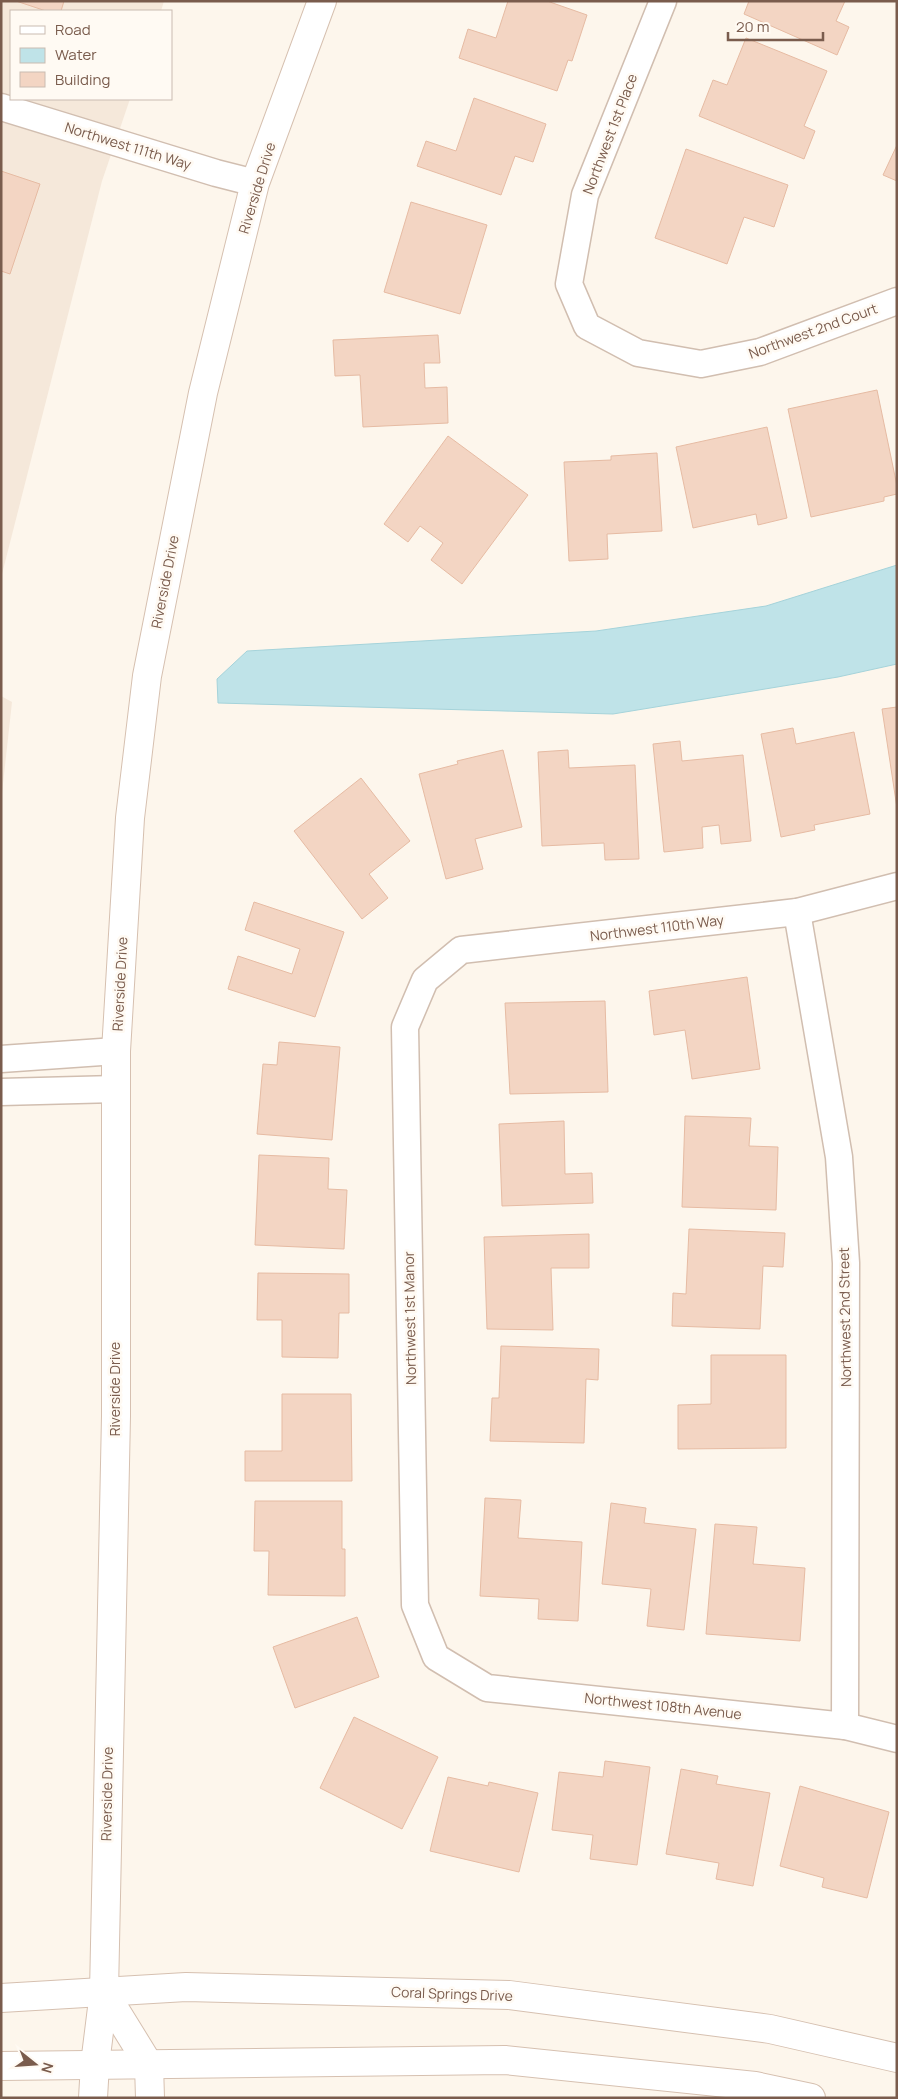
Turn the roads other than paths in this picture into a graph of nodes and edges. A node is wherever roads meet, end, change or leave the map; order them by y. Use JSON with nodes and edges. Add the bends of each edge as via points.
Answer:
{"nodes":[{"id":1,"x":322,"y":1,"type":"edge"},
{"id":2,"x":662,"y":1,"type":"edge"},
{"id":3,"x":1,"y":108,"type":"edge"},
{"id":4,"x":255,"y":183,"type":"junction"},
{"id":5,"x":897,"y":301,"type":"edge"},
{"id":6,"x":587,"y":326,"type":"joint"},
{"id":7,"x":897,"y":886,"type":"edge"},
{"id":8,"x":797,"y":912,"type":"junction"},
{"id":9,"x":425,"y":980,"type":"joint"},
{"id":10,"x":116,"y":1050,"type":"junction"},
{"id":11,"x":1,"y":1059,"type":"edge"},
{"id":12,"x":116,"y":1089,"type":"junction"},
{"id":13,"x":1,"y":1092,"type":"edge"},
{"id":14,"x":436,"y":1656,"type":"joint"},
{"id":15,"x":846,"y":1726,"type":"junction"},
{"id":16,"x":897,"y":1739,"type":"edge"},
{"id":17,"x":104,"y":1992,"type":"junction"},
{"id":18,"x":1,"y":1998,"type":"edge"},
{"id":19,"x":897,"y":2058,"type":"edge"},
{"id":20,"x":94,"y":2064,"type":"junction"},
{"id":21,"x":149,"y":2065,"type":"junction"},
{"id":22,"x":1,"y":2066,"type":"edge"},
{"id":23,"x":94,"y":2098,"type":"edge"},
{"id":24,"x":150,"y":2098,"type":"edge"},
{"id":25,"x":811,"y":2098,"type":"edge"}],
"edges":[{"from":1,"to":4,"type":"street","name":"Riverside Drive"},
{"from":2,"to":6,"type":"street","name":"Northwest 1st Place","via":[[585,195],[569,284]]},
{"from":3,"to":4,"type":"street","name":"Northwest 111th Way"},
{"from":4,"to":10,"type":"street","name":"Riverside Drive","via":[[203,393],[147,676],[130,818]]},
{"from":5,"to":6,"type":"street","name":"Northwest 2nd Court","via":[[760,352],[701,364],[638,353]]},
{"from":7,"to":8,"type":"street","name":"Northwest 110th Way"},
{"from":8,"to":9,"type":"street","name":"Northwest 110th Way","via":[[460,950]]},
{"from":8,"to":15,"type":"street","name":"Northwest 2nd Street","via":[[839,1157],[846,1263]]},
{"from":9,"to":14,"type":"street","name":"Northwest 1st Manor","via":[[405,1027],[415,1605]]},
{"from":10,"to":11,"type":"street"},
{"from":10,"to":12,"type":"street","name":"Riverside Drive"},
{"from":12,"to":13,"type":"street"},
{"from":12,"to":17,"type":"street","name":"Riverside Drive","via":[[115,1426]]},
{"from":14,"to":15,"type":"street","name":"Northwest 108th Avenue","via":[[487,1688]]},
{"from":15,"to":16,"type":"street","name":"Northwest 108th Avenue"},
{"from":17,"to":18,"type":"street","name":"Coral Springs Drive"},
{"from":17,"to":19,"type":"street","name":"Coral Springs Drive","via":[[186,1987],[509,1995],[770,2029]]},
{"from":17,"to":20,"type":"street","name":"Riverside Drive"},
{"from":17,"to":21,"type":"street"},
{"from":20,"to":21,"type":"street"},
{"from":20,"to":22,"type":"street"},
{"from":20,"to":23,"type":"street","name":"Riverside Drive"},
{"from":21,"to":24,"type":"street"},
{"from":21,"to":25,"type":"street","via":[[505,2060],[755,2086]]}]}
